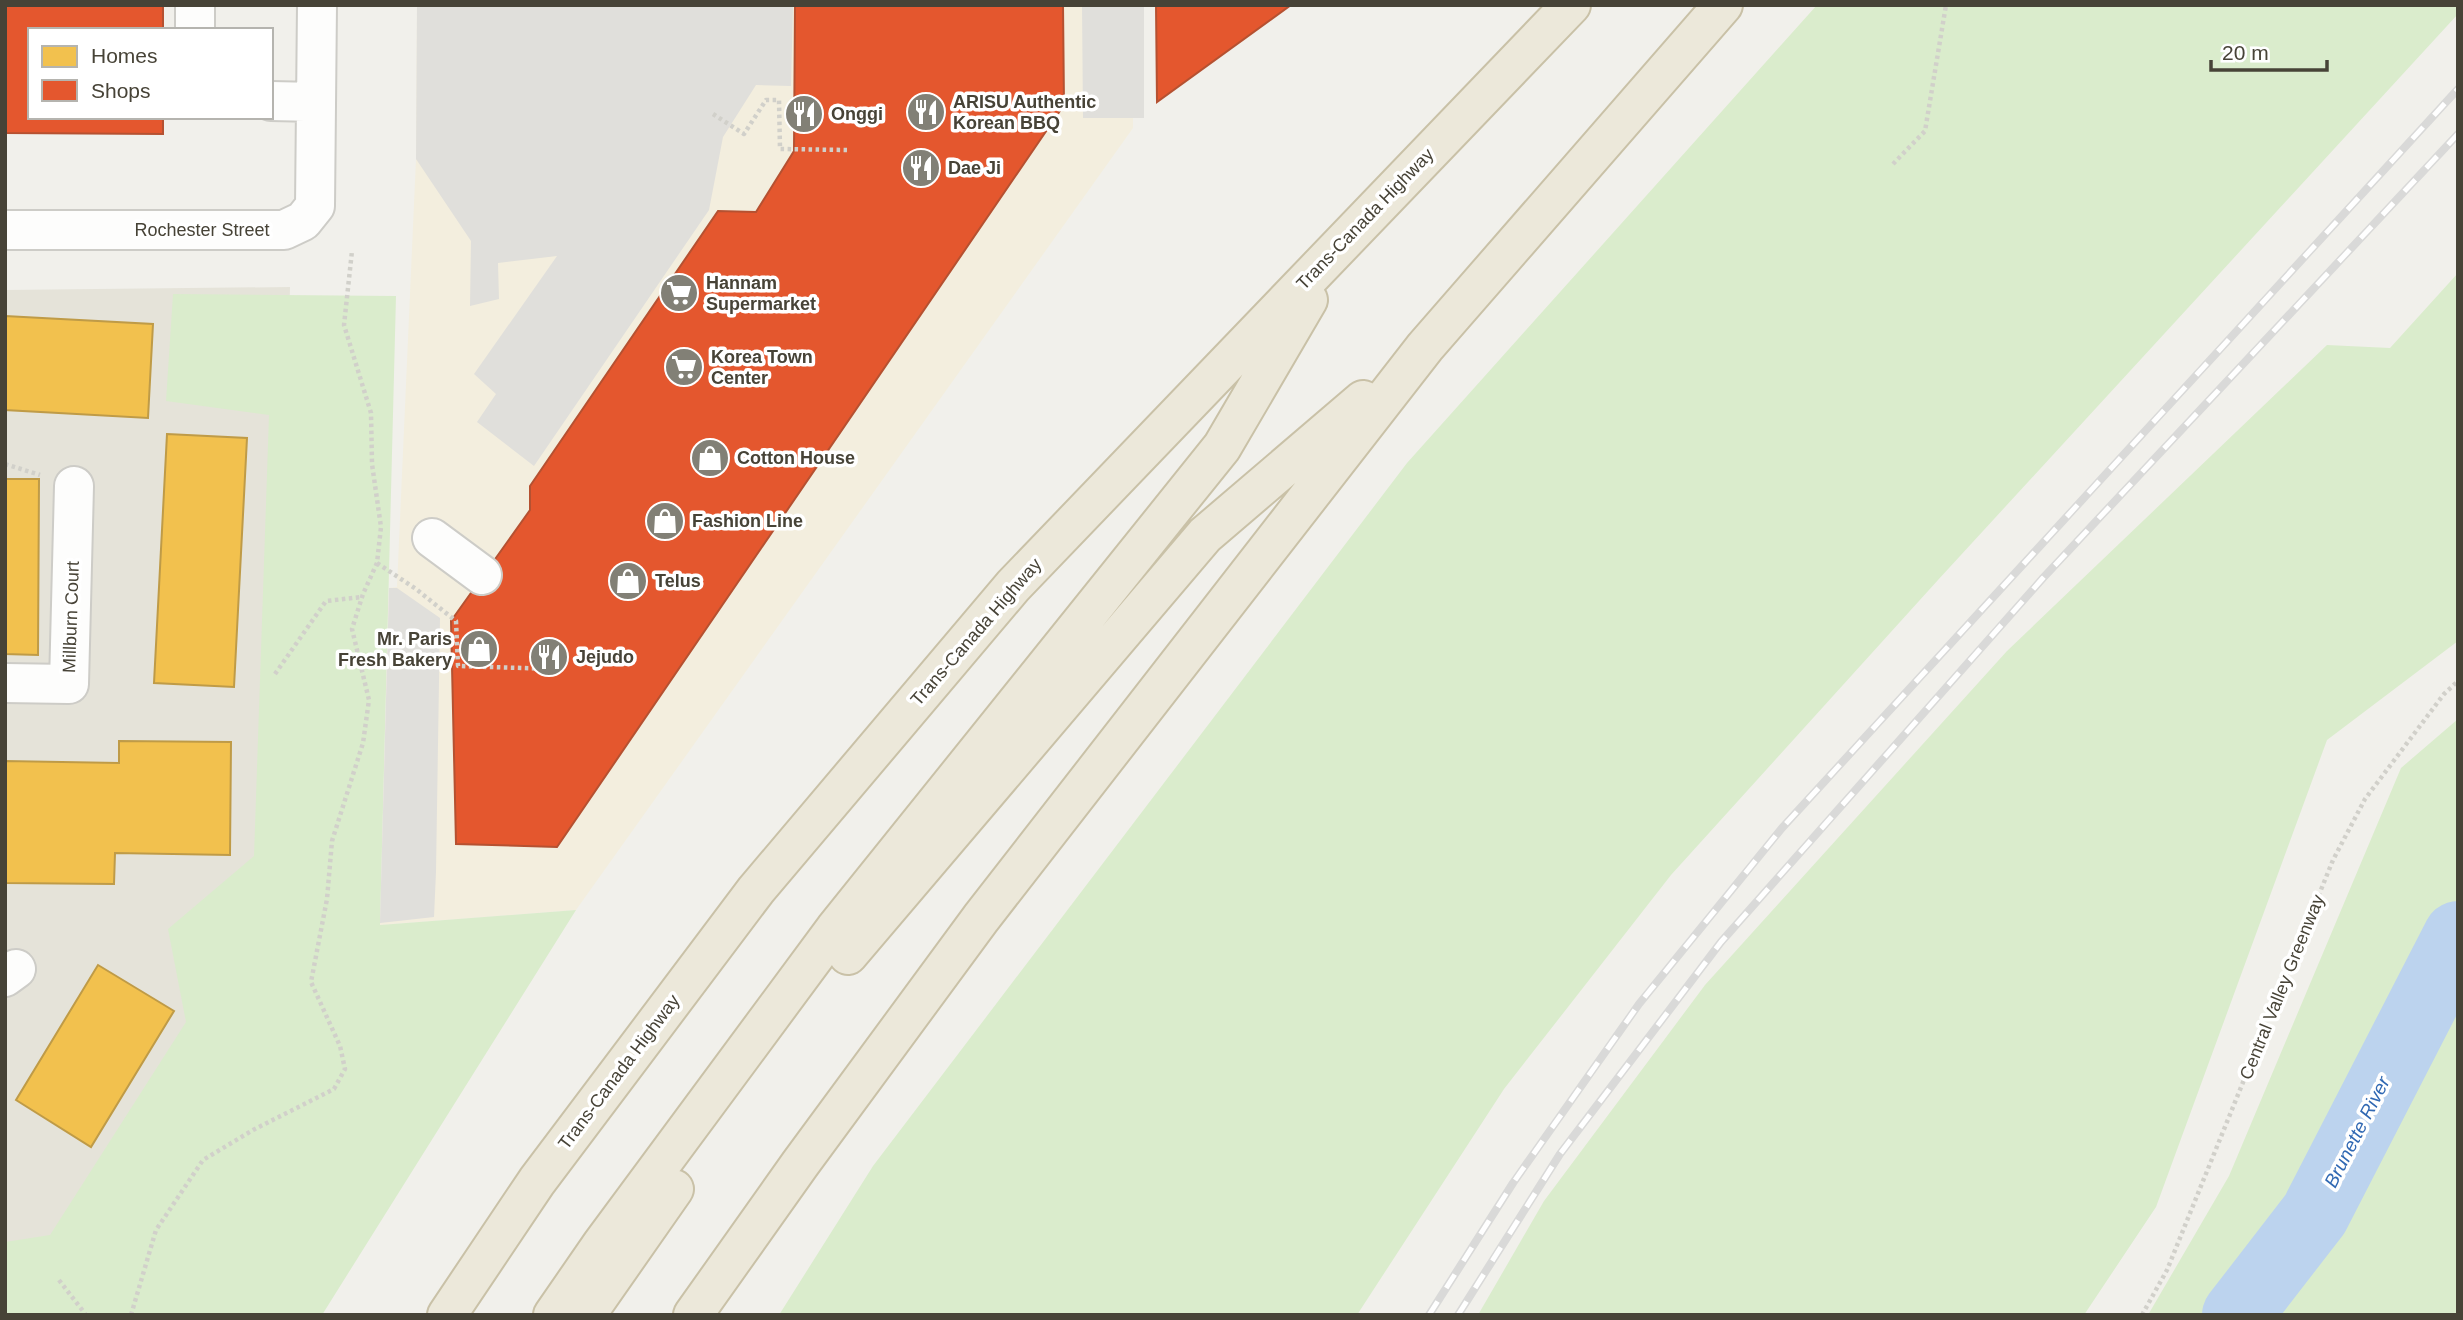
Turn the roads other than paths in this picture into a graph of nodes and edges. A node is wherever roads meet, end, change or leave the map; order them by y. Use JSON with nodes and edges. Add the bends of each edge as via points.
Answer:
{"nodes":[{"id":1,"x":195,"y":5,"type":"edge"},
{"id":2,"x":317,"y":5,"type":"edge"},
{"id":3,"x":1571,"y":5,"type":"edge"},
{"id":4,"x":1723,"y":5,"type":"edge"},
{"id":5,"x":195,"y":28,"type":"edge"},
{"id":6,"x":273,"y":100,"type":"edge"},
{"id":7,"x":316,"y":102,"type":"junction"},
{"id":8,"x":5,"y":230,"type":"edge"},
{"id":9,"x":1341,"y":243,"type":"junction"},
{"id":10,"x":1425,"y":347,"type":"junction"},
{"id":11,"x":74,"y":486,"type":"dead end"},
{"id":12,"x":432,"y":538,"type":"dead end"},
{"id":13,"x":482,"y":575,"type":"dead end"},
{"id":14,"x":5,"y":683,"type":"edge"},
{"id":15,"x":447,"y":1315,"type":"edge"},
{"id":16,"x":553,"y":1315,"type":"edge"},
{"id":17,"x":586,"y":1315,"type":"edge"},
{"id":18,"x":693,"y":1315,"type":"edge"}],
"edges":[{"from":1,"to":5,"type":"street"},
{"from":2,"to":7,"type":"street","name":"Rochester Street"},
{"from":3,"to":9,"type":"highway","name":"Trans-Canada Highway"},
{"from":4,"to":10,"type":"highway"},
{"from":6,"to":7,"type":"street"},
{"from":7,"to":8,"type":"street","name":"Rochester Street","via":[[315,206],[303,221],[284,230]]},
{"from":9,"to":15,"type":"highway","name":"Trans-Canada Highway","via":[[1013,586],[756,891],[537,1181]]},
{"from":9,"to":16,"type":"highway","via":[[1222,447],[835,929]]},
{"from":10,"to":17,"type":"highway","via":[[1205,535],[863,935],[713,1133]]},
{"from":10,"to":18,"type":"highway","via":[[981,918]]},
{"from":11,"to":14,"type":"street","name":"Millburn Court","via":[[69,684]]},
{"from":12,"to":13,"type":"street"}]}
